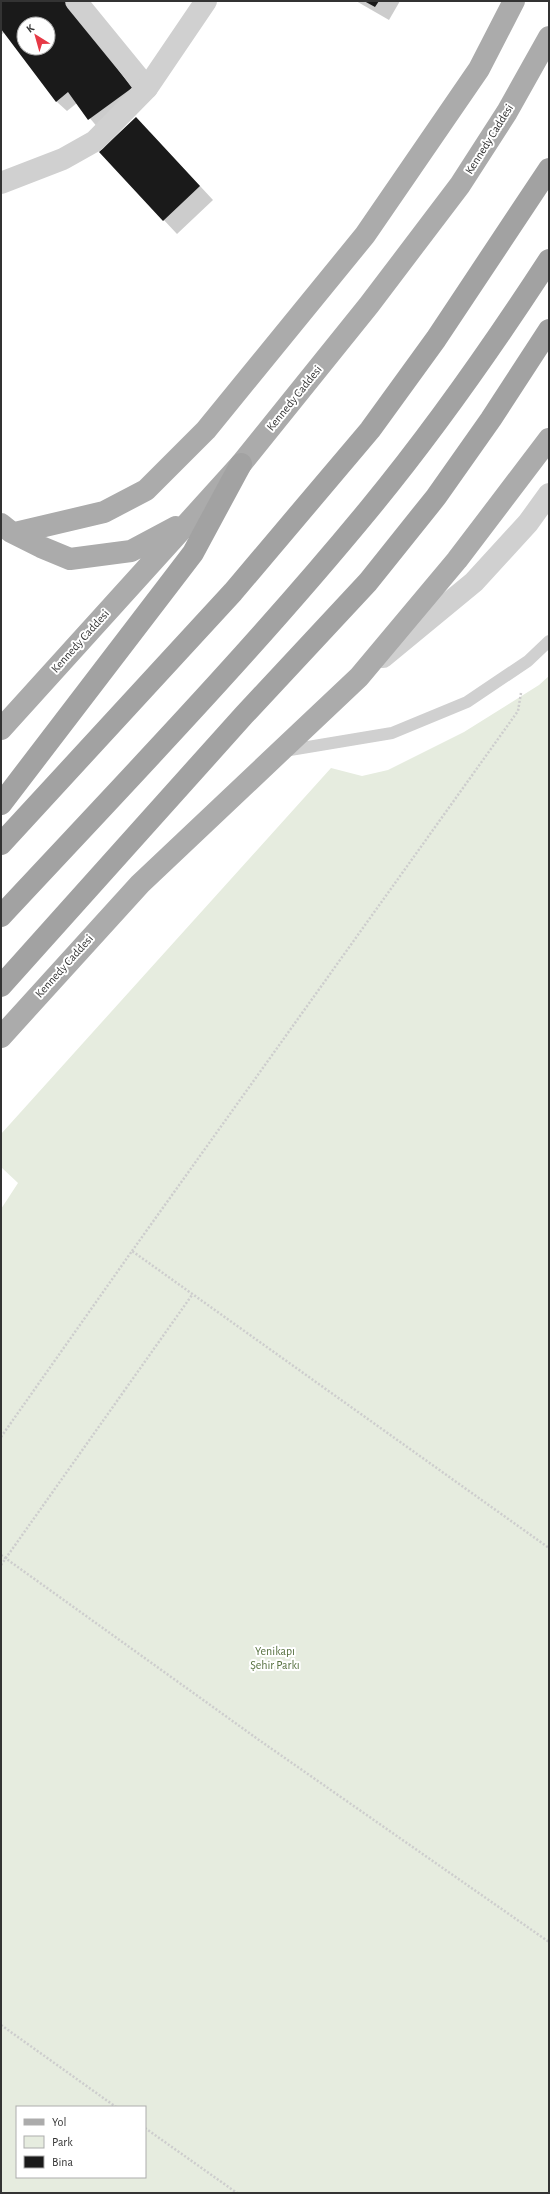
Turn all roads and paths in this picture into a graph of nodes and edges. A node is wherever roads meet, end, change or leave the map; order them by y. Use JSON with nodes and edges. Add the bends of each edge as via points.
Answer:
{"nodes":[{"id":1,"x":76,"y":1,"type":"edge"},
{"id":2,"x":206,"y":1,"type":"edge"},
{"id":3,"x":510,"y":2,"type":"edge"},
{"id":4,"x":549,"y":37,"type":"edge"},
{"id":5,"x":147,"y":88,"type":"junction"},
{"id":6,"x":549,"y":170,"type":"edge"},
{"id":7,"x":1,"y":183,"type":"edge"},
{"id":8,"x":549,"y":260,"type":"edge"},
{"id":9,"x":549,"y":330,"type":"edge"},
{"id":10,"x":549,"y":439,"type":"edge"},
{"id":11,"x":240,"y":464,"type":"junction"},
{"id":12,"x":549,"y":494,"type":"edge"},
{"id":13,"x":190,"y":520,"type":"junction"},
{"id":14,"x":8,"y":529,"type":"edge"},
{"id":15,"x":549,"y":641,"type":"edge"},
{"id":16,"x":528,"y":661,"type":"junction"},
{"id":17,"x":359,"y":677,"type":"junction"},
{"id":18,"x":1,"y":729,"type":"edge"},
{"id":19,"x":281,"y":752,"type":"junction"},
{"id":20,"x":1,"y":804,"type":"edge"},
{"id":21,"x":1,"y":844,"type":"edge"},
{"id":22,"x":1,"y":916,"type":"edge"},
{"id":23,"x":1,"y":986,"type":"edge"},
{"id":24,"x":1,"y":1037,"type":"edge"},
{"id":25,"x":132,"y":1252,"type":"junction"},
{"id":26,"x":192,"y":1295,"type":"junction"},
{"id":27,"x":1,"y":1437,"type":"edge"},
{"id":28,"x":549,"y":1548,"type":"edge"},
{"id":29,"x":1,"y":1555,"type":"edge"},
{"id":30,"x":6,"y":1558,"type":"junction"},
{"id":31,"x":1,"y":1565,"type":"edge"},
{"id":32,"x":549,"y":1942,"type":"edge"},
{"id":33,"x":1,"y":2025,"type":"edge"},
{"id":34,"x":115,"y":2106,"type":"edge"},
{"id":35,"x":146,"y":2129,"type":"edge"},
{"id":36,"x":237,"y":2193,"type":"edge"}],
"edges":[{"from":1,"to":5,"type":"street"},
{"from":2,"to":5,"type":"street"},
{"from":3,"to":14,"type":"main road","via":[[479,69],[365,235],[206,430],[146,490],[104,512]]},
{"from":4,"to":11,"type":"main road","name":"Kennedy Caddesi","via":[[507,112],[460,185],[369,305]]},
{"from":5,"to":7,"type":"street","via":[[95,141],[63,159]]},
{"from":6,"to":21,"type":"highway","via":[[436,339],[370,430],[233,592]]},
{"from":8,"to":22,"type":"highway","via":[[447,409],[327,560]]},
{"from":9,"to":23,"type":"highway","via":[[491,420],[436,497],[368,582],[244,715]]},
{"from":10,"to":17,"type":"main road","name":"Kennedy Caddesi","via":[[457,560]]},
{"from":11,"to":13,"type":"main road","name":"Kennedy Caddesi"},
{"from":11,"to":20,"type":"highway","via":[[193,553]]},
{"from":12,"to":17,"type":"street","via":[[528,523],[474,582]]},
{"from":13,"to":14,"type":"main road","via":[[131,551],[70,559]]},
{"from":13,"to":18,"type":"main road","name":"Kennedy Caddesi"},
{"from":15,"to":16,"type":"lane"},
{"from":16,"to":19,"type":"lane","via":[[467,702],[392,733]]},
{"from":16,"to":25,"type":"path","via":[[518,711]]},
{"from":17,"to":19,"type":"main road","name":"Kennedy Caddesi"},
{"from":19,"to":24,"type":"main road","name":"Kennedy Caddesi","via":[[140,884]]},
{"from":25,"to":26,"type":"path"},
{"from":25,"to":27,"type":"path"},
{"from":26,"to":28,"type":"path"},
{"from":26,"to":30,"type":"path"},
{"from":29,"to":30,"type":"path"},
{"from":30,"to":31,"type":"path"},
{"from":30,"to":32,"type":"path","via":[[259,1740]]},
{"from":33,"to":34,"type":"path"},
{"from":35,"to":36,"type":"path"}]}
